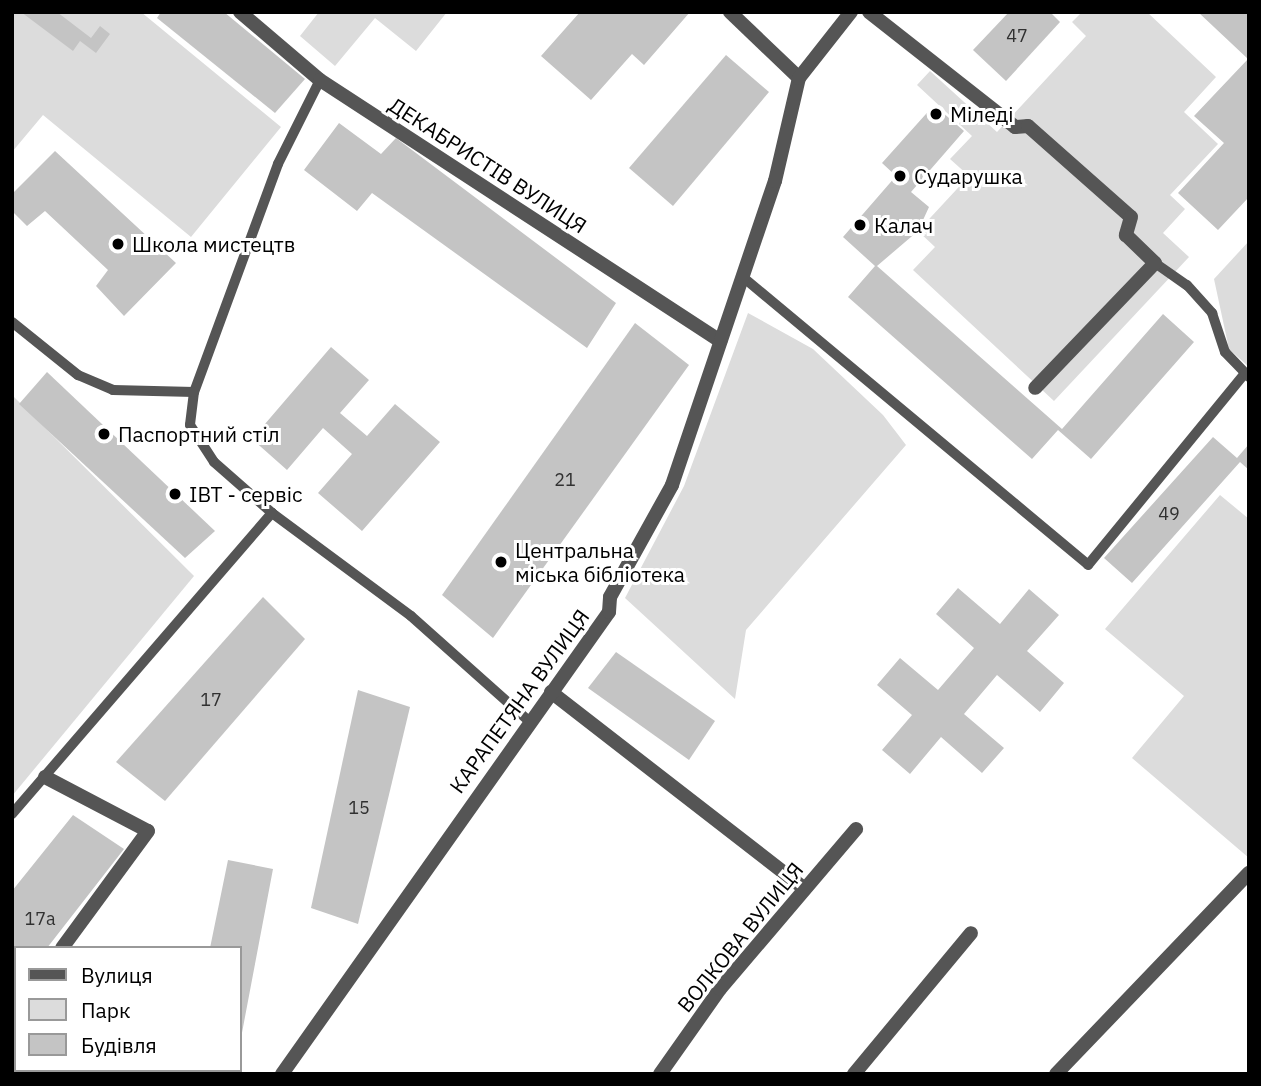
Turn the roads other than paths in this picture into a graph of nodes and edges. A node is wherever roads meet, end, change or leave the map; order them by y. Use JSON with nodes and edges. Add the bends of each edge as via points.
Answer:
{"nodes":[{"id":1,"x":240,"y":12,"type":"edge"},
{"id":2,"x":730,"y":12,"type":"edge"},
{"id":3,"x":851,"y":12,"type":"edge"},
{"id":4,"x":869,"y":12,"type":"edge"},
{"id":5,"x":799,"y":78,"type":"junction"},
{"id":6,"x":320,"y":80,"type":"junction"},
{"id":7,"x":1155,"y":263,"type":"junction"},
{"id":8,"x":744,"y":278,"type":"junction"},
{"id":9,"x":12,"y":322,"type":"edge"},
{"id":10,"x":721,"y":341,"type":"junction"},
{"id":11,"x":1247,"y":375,"type":"edge"},
{"id":12,"x":1035,"y":388,"type":"dead end"},
{"id":13,"x":194,"y":392,"type":"junction"},
{"id":14,"x":272,"y":513,"type":"junction"},
{"id":15,"x":551,"y":692,"type":"junction"},
{"id":16,"x":530,"y":722,"type":"junction"},
{"id":17,"x":46,"y":777,"type":"junction"},
{"id":18,"x":12,"y":814,"type":"edge"},
{"id":19,"x":856,"y":829,"type":"dead end"},
{"id":20,"x":1249,"y":873,"type":"edge"},
{"id":21,"x":805,"y":889,"type":"junction"},
{"id":22,"x":971,"y":933,"type":"dead end"},
{"id":23,"x":63,"y":946,"type":"edge"},
{"id":24,"x":282,"y":1074,"type":"edge"},
{"id":25,"x":660,"y":1074,"type":"edge"},
{"id":26,"x":855,"y":1074,"type":"edge"},
{"id":27,"x":1056,"y":1074,"type":"edge"}],
"edges":[{"from":1,"to":6,"type":"street","name":"ДЕКАБРИСТІВ ВУЛИЦЯ"},
{"from":2,"to":5,"type":"street"},
{"from":3,"to":5,"type":"street","name":"КАРАПЕТЯНА ВУЛИЦЯ"},
{"from":4,"to":7,"type":"street","via":[[1015,127],[1028,126],[1131,217],[1126,235]]},
{"from":5,"to":8,"type":"street","name":"КАРАПЕТЯНА ВУЛИЦЯ","via":[[775,181]]},
{"from":6,"to":10,"type":"street","name":"ДЕКАБРИСТІВ ВУЛИЦЯ"},
{"from":6,"to":13,"type":"lane","via":[[278,164]]},
{"from":7,"to":11,"type":"lane","via":[[1187,285],[1212,313],[1226,352]]},
{"from":7,"to":12,"type":"street"},
{"from":8,"to":10,"type":"street","name":"КАРАПЕТЯНА ВУЛИЦЯ"},
{"from":8,"to":11,"type":"lane","via":[[1088,565]]},
{"from":9,"to":13,"type":"lane","via":[[78,375],[113,390]]},
{"from":10,"to":15,"type":"street","name":"КАРАПЕТЯНА ВУЛИЦЯ","via":[[672,485],[610,597],[609,612]]},
{"from":13,"to":14,"type":"lane","via":[[190,425],[214,462]]},
{"from":14,"to":16,"type":"lane","via":[[411,616]]},
{"from":14,"to":17,"type":"lane"},
{"from":15,"to":16,"type":"street","name":"КАРАПЕТЯНА ВУЛИЦЯ"},
{"from":15,"to":21,"type":"street"},
{"from":16,"to":24,"type":"street","name":"КАРАПЕТЯНА ВУЛИЦЯ"},
{"from":17,"to":18,"type":"lane"},
{"from":17,"to":23,"type":"street","via":[[148,831]]},
{"from":19,"to":21,"type":"street","name":"ВОЛКОВА ВУЛИЦЯ"},
{"from":20,"to":27,"type":"street"},
{"from":21,"to":25,"type":"street","name":"ВОЛКОВА ВУЛИЦЯ","via":[[720,989]]},
{"from":22,"to":26,"type":"street"}]}
